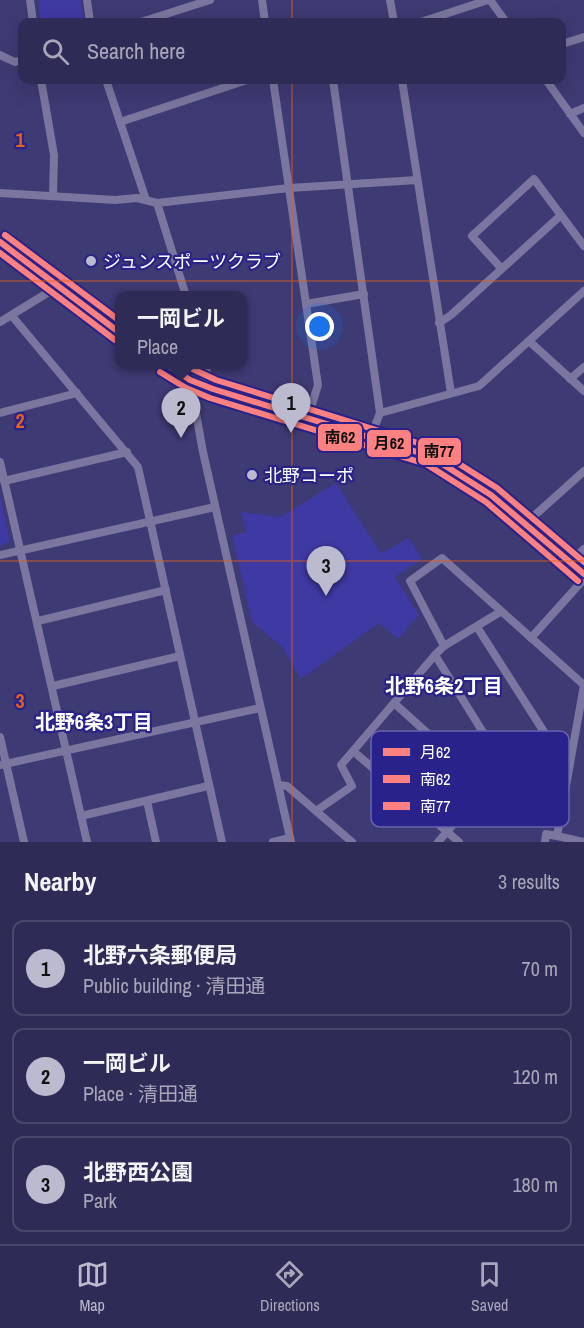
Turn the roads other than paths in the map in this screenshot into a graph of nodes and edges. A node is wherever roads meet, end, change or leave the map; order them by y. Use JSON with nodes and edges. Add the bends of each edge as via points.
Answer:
{"nodes":[{"id":1,"x":30,"y":0,"type":"edge"},
{"id":2,"x":87,"y":0,"type":"edge"},
{"id":3,"x":210,"y":0,"type":"edge"},
{"id":4,"x":262,"y":0,"type":"edge"},
{"id":5,"x":390,"y":0,"type":"edge"},
{"id":6,"x":489,"y":0,"type":"edge"},
{"id":7,"x":32,"y":18,"type":"edge"},
{"id":8,"x":89,"y":18,"type":"edge"},
{"id":9,"x":154,"y":18,"type":"edge"},
{"id":10,"x":264,"y":18,"type":"edge"},
{"id":11,"x":393,"y":18,"type":"edge"},
{"id":12,"x":433,"y":18,"type":"edge"},
{"id":13,"x":503,"y":18,"type":"edge"},
{"id":14,"x":584,"y":37,"type":"edge"},
{"id":15,"x":566,"y":42,"type":"edge"},
{"id":16,"x":0,"y":55,"type":"edge"},
{"id":17,"x":18,"y":61,"type":"edge"},
{"id":18,"x":42,"y":84,"type":"edge"},
{"id":19,"x":107,"y":84,"type":"edge"},
{"id":20,"x":235,"y":84,"type":"edge"},
{"id":21,"x":274,"y":84,"type":"edge"},
{"id":22,"x":334,"y":84,"type":"edge"},
{"id":23,"x":403,"y":84,"type":"edge"},
{"id":24,"x":549,"y":84,"type":"edge"},
{"id":25,"x":584,"y":108,"type":"edge"},
{"id":26,"x":570,"y":114,"type":"junction"},
{"id":27,"x":120,"y":122,"type":"junction"},
{"id":28,"x":584,"y":133,"type":"edge"},
{"id":29,"x":417,"y":180,"type":"junction"},
{"id":30,"x":348,"y":184,"type":"junction"},
{"id":31,"x":290,"y":188,"type":"junction"},
{"id":32,"x":0,"y":193,"type":"edge"},
{"id":33,"x":53,"y":196,"type":"junction"},
{"id":34,"x":146,"y":200,"type":"junction"},
{"id":35,"x":157,"y":203,"type":"junction"},
{"id":36,"x":560,"y":216,"type":"junction"},
{"id":37,"x":0,"y":242,"type":"edge"},
{"id":38,"x":584,"y":246,"type":"edge"},
{"id":39,"x":501,"y":268,"type":"junction"},
{"id":40,"x":57,"y":288,"type":"junction"},
{"id":41,"x":184,"y":291,"type":"edge"},
{"id":42,"x":584,"y":291,"type":"edge"},
{"id":43,"x":364,"y":294,"type":"junction"},
{"id":44,"x":306,"y":304,"type":"junction"},
{"id":45,"x":12,"y":316,"type":"junction"},
{"id":46,"x":0,"y":322,"type":"edge"},
{"id":47,"x":439,"y":323,"type":"junction"},
{"id":48,"x":115,"y":329,"type":"edge"},
{"id":49,"x":529,"y":341,"type":"junction"},
{"id":50,"x":584,"y":367,"type":"edge"},
{"id":51,"x":173,"y":369,"type":"edge"},
{"id":52,"x":207,"y":369,"type":"edge"},
{"id":53,"x":570,"y":379,"type":"junction"},
{"id":54,"x":190,"y":380,"type":"junction"},
{"id":55,"x":203,"y":385,"type":"junction"},
{"id":56,"x":584,"y":391,"type":"edge"},
{"id":57,"x":77,"y":393,"type":"junction"},
{"id":58,"x":451,"y":393,"type":"junction"},
{"id":59,"x":0,"y":413,"type":"edge"},
{"id":60,"x":380,"y":413,"type":"junction"},
{"id":61,"x":308,"y":417,"type":"junction"},
{"id":62,"x":371,"y":436,"type":"junction"},
{"id":63,"x":127,"y":452,"type":"junction"},
{"id":64,"x":0,"y":462,"type":"edge"},
{"id":65,"x":584,"y":471,"type":"edge"},
{"id":66,"x":4,"y":481,"type":"junction"},
{"id":67,"x":215,"y":507,"type":"junction"},
{"id":68,"x":150,"y":522,"type":"junction"},
{"id":69,"x":525,"y":524,"type":"junction"},
{"id":70,"x":584,"y":549,"type":"edge"},
{"id":71,"x":22,"y":550,"type":"junction"},
{"id":72,"x":0,"y":555,"type":"edge"},
{"id":73,"x":570,"y":562,"type":"junction"},
{"id":74,"x":584,"y":576,"type":"edge"},
{"id":75,"x":165,"y":590,"type":"junction"},
{"id":76,"x":500,"y":612,"type":"junction"},
{"id":77,"x":38,"y":621,"type":"junction"},
{"id":78,"x":477,"y":627,"type":"junction"},
{"id":79,"x":531,"y":638,"type":"junction"},
{"id":80,"x":444,"y":646,"type":"junction"},
{"id":81,"x":180,"y":656,"type":"junction"},
{"id":82,"x":435,"y":656,"type":"junction"},
{"id":83,"x":584,"y":685,"type":"edge"},
{"id":84,"x":53,"y":686,"type":"junction"},
{"id":85,"x":394,"y":703,"type":"junction"},
{"id":86,"x":260,"y":708,"type":"junction"},
{"id":87,"x":195,"y":722,"type":"junction"},
{"id":88,"x":425,"y":731,"type":"edge"},
{"id":89,"x":482,"y":731,"type":"edge"},
{"id":90,"x":543,"y":731,"type":"edge"},
{"id":91,"x":0,"y":737,"type":"edge"},
{"id":92,"x":64,"y":750,"type":"junction"},
{"id":93,"x":353,"y":751,"type":"junction"},
{"id":94,"x":3,"y":764,"type":"edge"},
{"id":95,"x":371,"y":766,"type":"edge"},
{"id":96,"x":569,"y":766,"type":"edge"},
{"id":97,"x":279,"y":785,"type":"junction"},
{"id":98,"x":208,"y":786,"type":"junction"},
{"id":99,"x":147,"y":801,"type":"junction"},
{"id":100,"x":316,"y":811,"type":"junction"},
{"id":101,"x":81,"y":816,"type":"junction"},
{"id":102,"x":442,"y":827,"type":"edge"},
{"id":103,"x":450,"y":827,"type":"edge"},
{"id":104,"x":558,"y":827,"type":"edge"},
{"id":105,"x":447,"y":831,"type":"junction"},
{"id":106,"x":556,"y":836,"type":"junction"},
{"id":107,"x":290,"y":840,"type":"edge"},
{"id":108,"x":24,"y":842,"type":"edge"},
{"id":109,"x":87,"y":842,"type":"edge"},
{"id":110,"x":156,"y":842,"type":"edge"},
{"id":111,"x":222,"y":842,"type":"edge"},
{"id":112,"x":273,"y":842,"type":"edge"},
{"id":113,"x":352,"y":842,"type":"edge"},
{"id":114,"x":438,"y":842,"type":"edge"},
{"id":115,"x":459,"y":842,"type":"edge"},
{"id":116,"x":545,"y":842,"type":"edge"},
{"id":117,"x":584,"y":842,"type":"edge"}],
"edges":[{"from":1,"to":7,"type":"street"},
{"from":2,"to":8,"type":"street"},
{"from":3,"to":9,"type":"street"},
{"from":4,"to":10,"type":"street"},
{"from":5,"to":11,"type":"street"},
{"from":6,"to":12,"type":"street"},
{"from":6,"to":13,"type":"street"},
{"from":14,"to":15,"type":"street"},
{"from":16,"to":17,"type":"street"},
{"from":18,"to":33,"type":"street","via":[[54,155]]},
{"from":19,"to":27,"type":"street"},
{"from":20,"to":27,"type":"street"},
{"from":21,"to":31,"type":"street"},
{"from":22,"to":30,"type":"street"},
{"from":23,"to":29,"type":"street"},
{"from":24,"to":26,"type":"street"},
{"from":25,"to":26,"type":"street"},
{"from":26,"to":28,"type":"street"},
{"from":27,"to":34,"type":"street"},
{"from":29,"to":30,"type":"street"},
{"from":29,"to":47,"type":"street"},
{"from":30,"to":31,"type":"street"},
{"from":30,"to":43,"type":"street"},
{"from":31,"to":35,"type":"street"},
{"from":31,"to":44,"type":"street"},
{"from":32,"to":33,"type":"street"},
{"from":33,"to":34,"type":"street"},
{"from":34,"to":35,"type":"street"},
{"from":35,"to":41,"type":"street"},
{"from":36,"to":38,"type":"street"},
{"from":36,"to":39,"type":"street"},
{"from":36,"to":39,"type":"street","via":[[534,179],[472,236]]},
{"from":37,"to":40,"type":"street"},
{"from":39,"to":47,"type":"street"},
{"from":40,"to":45,"type":"street"},
{"from":40,"to":48,"type":"street"},
{"from":42,"to":49,"type":"street"},
{"from":43,"to":44,"type":"street"},
{"from":43,"to":60,"type":"street"},
{"from":44,"to":61,"type":"street","via":[[318,385]]},
{"from":45,"to":46,"type":"street"},
{"from":45,"to":57,"type":"street"},
{"from":47,"to":58,"type":"street"},
{"from":49,"to":53,"type":"street"},
{"from":49,"to":58,"type":"street","via":[[479,386]]},
{"from":50,"to":53,"type":"street"},
{"from":51,"to":54,"type":"street"},
{"from":52,"to":55,"type":"street"},
{"from":53,"to":56,"type":"street"},
{"from":54,"to":55,"type":"street"},
{"from":54,"to":67,"type":"street"},
{"from":55,"to":61,"type":"street"},
{"from":57,"to":59,"type":"street"},
{"from":57,"to":63,"type":"street"},
{"from":58,"to":60,"type":"street"},
{"from":60,"to":62,"type":"street"},
{"from":61,"to":62,"type":"street"},
{"from":62,"to":69,"type":"street","via":[[452,467]]},
{"from":63,"to":66,"type":"street"},
{"from":63,"to":68,"type":"street","via":[[138,467]]},
{"from":64,"to":66,"type":"street"},
{"from":65,"to":69,"type":"street"},
{"from":66,"to":71,"type":"street"},
{"from":67,"to":68,"type":"street"},
{"from":67,"to":86,"type":"street"},
{"from":68,"to":71,"type":"street"},
{"from":68,"to":75,"type":"street"},
{"from":69,"to":73,"type":"street"},
{"from":70,"to":73,"type":"street"},
{"from":71,"to":72,"type":"street"},
{"from":71,"to":77,"type":"street"},
{"from":73,"to":74,"type":"street"},
{"from":74,"to":79,"type":"street"},
{"from":75,"to":77,"type":"street"},
{"from":75,"to":81,"type":"street"},
{"from":76,"to":78,"type":"street"},
{"from":76,"to":79,"type":"street"},
{"from":76,"to":80,"type":"street","via":[[442,558],[410,581]]},
{"from":77,"to":84,"type":"street"},
{"from":78,"to":80,"type":"street"},
{"from":78,"to":90,"type":"street"},
{"from":79,"to":83,"type":"street"},
{"from":80,"to":82,"type":"street"},
{"from":81,"to":84,"type":"street"},
{"from":81,"to":87,"type":"street"},
{"from":82,"to":85,"type":"street"},
{"from":82,"to":89,"type":"street"},
{"from":83,"to":96,"type":"street"},
{"from":84,"to":92,"type":"street"},
{"from":85,"to":88,"type":"street"},
{"from":85,"to":93,"type":"street"},
{"from":86,"to":87,"type":"street"},
{"from":86,"to":97,"type":"street"},
{"from":87,"to":92,"type":"street"},
{"from":87,"to":98,"type":"street"},
{"from":91,"to":94,"type":"street"},
{"from":92,"to":94,"type":"street"},
{"from":92,"to":101,"type":"street"},
{"from":93,"to":95,"type":"street"},
{"from":93,"to":100,"type":"street","via":[[341,765],[352,786]]},
{"from":94,"to":108,"type":"street"},
{"from":97,"to":100,"type":"street","via":[[287,786]]},
{"from":97,"to":107,"type":"street"},
{"from":98,"to":99,"type":"street"},
{"from":98,"to":111,"type":"street"},
{"from":99,"to":101,"type":"street"},
{"from":99,"to":110,"type":"street"},
{"from":100,"to":113,"type":"street"},
{"from":101,"to":109,"type":"street"},
{"from":102,"to":105,"type":"street"},
{"from":103,"to":105,"type":"street"},
{"from":104,"to":106,"type":"street"},
{"from":105,"to":114,"type":"street"},
{"from":105,"to":115,"type":"street"},
{"from":106,"to":116,"type":"street","via":[[546,834]]},
{"from":106,"to":117,"type":"street"},
{"from":107,"to":112,"type":"street"}]}
